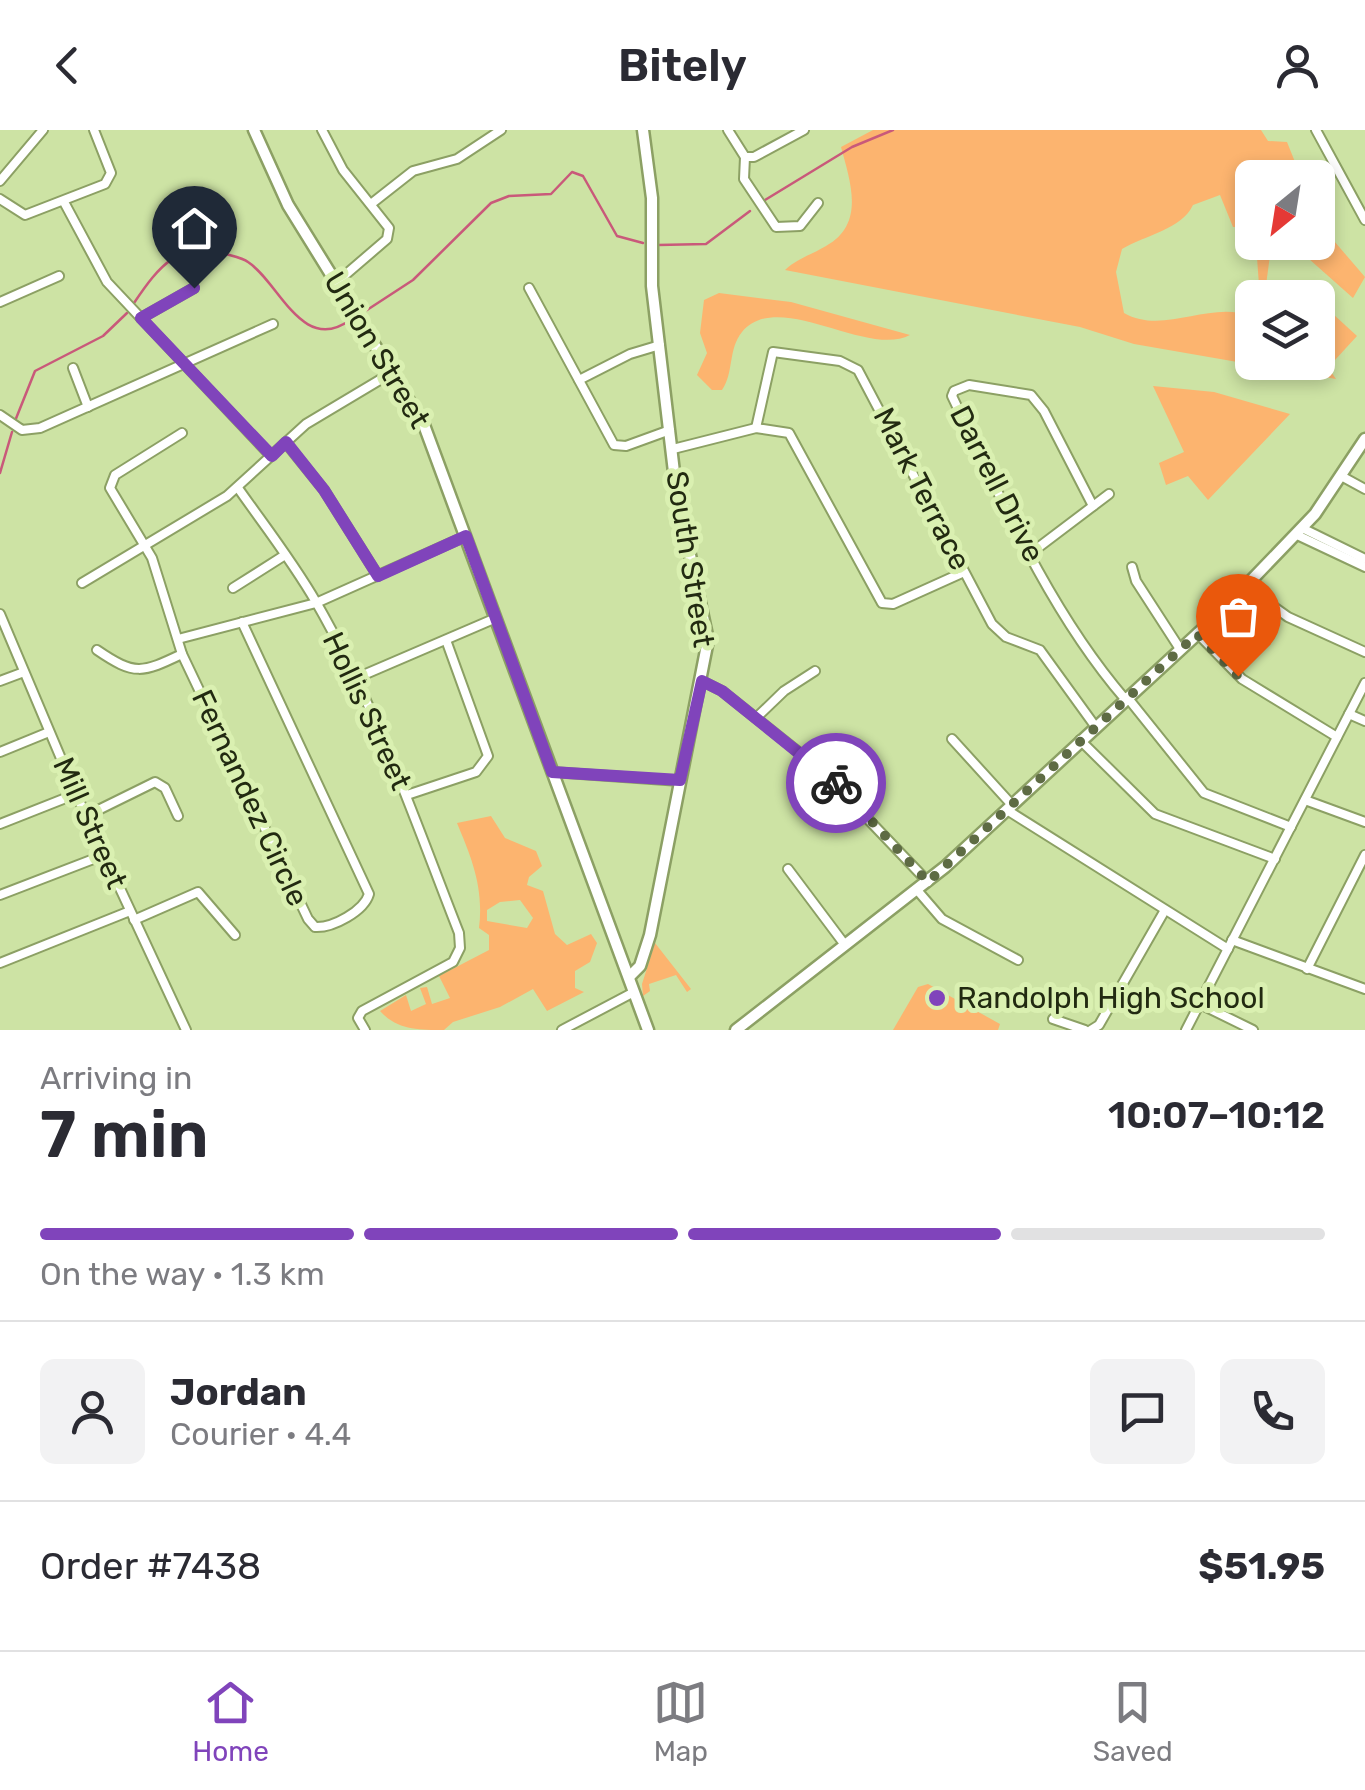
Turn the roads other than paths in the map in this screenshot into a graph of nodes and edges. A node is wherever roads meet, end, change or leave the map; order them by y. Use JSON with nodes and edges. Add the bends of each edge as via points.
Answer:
{"nodes":[{"id":1,"x":43,"y":130,"type":"edge"},
{"id":2,"x":94,"y":130,"type":"edge"},
{"id":3,"x":254,"y":130,"type":"edge"},
{"id":4,"x":322,"y":130,"type":"edge"},
{"id":5,"x":502,"y":130,"type":"edge"},
{"id":6,"x":643,"y":130,"type":"edge"},
{"id":7,"x":728,"y":130,"type":"edge"},
{"id":8,"x":804,"y":130,"type":"edge"},
{"id":9,"x":1316,"y":130,"type":"edge"},
{"id":10,"x":746,"y":157,"type":"junction"},
{"id":11,"x":0,"y":181,"type":"edge"},
{"id":12,"x":0,"y":200,"type":"edge"},
{"id":13,"x":64,"y":202,"type":"junction"},
{"id":14,"x":818,"y":203,"type":"dead end"},
{"id":15,"x":371,"y":204,"type":"junction"},
{"id":16,"x":1365,"y":220,"type":"edge"},
{"id":17,"x":59,"y":276,"type":"dead end"},
{"id":18,"x":337,"y":282,"type":"junction"},
{"id":19,"x":36,"y":286,"type":"junction"},
{"id":20,"x":194,"y":288,"type":"dead end"},
{"id":21,"x":529,"y":288,"type":"dead end"},
{"id":22,"x":40,"y":298,"type":"dead end"},
{"id":23,"x":0,"y":302,"type":"edge"},
{"id":24,"x":141,"y":318,"type":"junction"},
{"id":25,"x":273,"y":324,"type":"dead end"},
{"id":26,"x":660,"y":345,"type":"junction"},
{"id":27,"x":184,"y":364,"type":"junction"},
{"id":28,"x":74,"y":368,"type":"dead end"},
{"id":29,"x":393,"y":372,"type":"junction"},
{"id":30,"x":579,"y":380,"type":"junction"},
{"id":31,"x":88,"y":408,"type":"junction"},
{"id":32,"x":0,"y":415,"type":"edge"},
{"id":33,"x":756,"y":428,"type":"junction"},
{"id":34,"x":670,"y":430,"type":"junction"},
{"id":35,"x":182,"y":432,"type":"dead end"},
{"id":36,"x":1365,"y":439,"type":"edge"},
{"id":37,"x":286,"y":442,"type":"junction"},
{"id":38,"x":673,"y":449,"type":"junction"},
{"id":39,"x":272,"y":456,"type":"junction"},
{"id":40,"x":1343,"y":478,"type":"junction"},
{"id":41,"x":238,"y":488,"type":"junction"},
{"id":42,"x":1365,"y":488,"type":"edge"},
{"id":43,"x":1109,"y":494,"type":"dead end"},
{"id":44,"x":1093,"y":506,"type":"junction"},
{"id":45,"x":1300,"y":532,"type":"junction"},
{"id":46,"x":466,"y":536,"type":"junction"},
{"id":47,"x":146,"y":546,"type":"junction"},
{"id":48,"x":1030,"y":553,"type":"junction"},
{"id":49,"x":286,"y":555,"type":"junction"},
{"id":50,"x":1365,"y":558,"type":"edge"},
{"id":51,"x":1132,"y":568,"type":"dead end"},
{"id":52,"x":1365,"y":568,"type":"edge"},
{"id":53,"x":964,"y":572,"type":"junction"},
{"id":54,"x":378,"y":576,"type":"junction"},
{"id":55,"x":82,"y":583,"type":"dead end"},
{"id":56,"x":233,"y":588,"type":"dead end"},
{"id":57,"x":1246,"y":588,"type":"junction"},
{"id":58,"x":316,"y":603,"type":"junction"},
{"id":59,"x":0,"y":614,"type":"edge"},
{"id":60,"x":496,"y":618,"type":"junction"},
{"id":61,"x":242,"y":622,"type":"junction"},
{"id":62,"x":1197,"y":634,"type":"junction"},
{"id":63,"x":178,"y":639,"type":"junction"},
{"id":64,"x":446,"y":640,"type":"junction"},
{"id":65,"x":1180,"y":649,"type":"junction"},
{"id":66,"x":98,"y":650,"type":"dead end"},
{"id":67,"x":1365,"y":652,"type":"edge"},
{"id":68,"x":182,"y":654,"type":"junction"},
{"id":69,"x":815,"y":670,"type":"dead end"},
{"id":70,"x":24,"y":672,"type":"junction"},
{"id":71,"x":354,"y":680,"type":"junction"},
{"id":72,"x":0,"y":681,"type":"edge"},
{"id":73,"x":702,"y":681,"type":"junction"},
{"id":74,"x":1365,"y":682,"type":"edge"},
{"id":75,"x":1126,"y":698,"type":"junction"},
{"id":76,"x":1349,"y":714,"type":"junction"},
{"id":77,"x":756,"y":718,"type":"junction"},
{"id":78,"x":1365,"y":721,"type":"edge"},
{"id":79,"x":1095,"y":726,"type":"junction"},
{"id":80,"x":50,"y":732,"type":"junction"},
{"id":81,"x":1337,"y":737,"type":"junction"},
{"id":82,"x":952,"y":739,"type":"dead end"},
{"id":83,"x":1080,"y":740,"type":"junction"},
{"id":84,"x":0,"y":752,"type":"edge"},
{"id":85,"x":552,"y":772,"type":"junction"},
{"id":86,"x":680,"y":780,"type":"junction"},
{"id":87,"x":76,"y":794,"type":"junction"},
{"id":88,"x":407,"y":795,"type":"junction"},
{"id":89,"x":1306,"y":800,"type":"junction"},
{"id":90,"x":1010,"y":808,"type":"junction"},
{"id":91,"x":86,"y":816,"type":"junction"},
{"id":92,"x":178,"y":816,"type":"dead end"},
{"id":93,"x":1365,"y":822,"type":"edge"},
{"id":94,"x":0,"y":824,"type":"edge"},
{"id":95,"x":1291,"y":827,"type":"junction"},
{"id":96,"x":104,"y":855,"type":"junction"},
{"id":97,"x":1365,"y":855,"type":"edge"},
{"id":98,"x":1275,"y":859,"type":"junction"},
{"id":99,"x":788,"y":869,"type":"dead end"},
{"id":100,"x":928,"y":882,"type":"junction"},
{"id":101,"x":917,"y":890,"type":"junction"},
{"id":102,"x":0,"y":895,"type":"edge"},
{"id":103,"x":1165,"y":910,"type":"junction"},
{"id":104,"x":132,"y":916,"type":"junction"},
{"id":105,"x":235,"y":934,"type":"dead end"},
{"id":106,"x":1230,"y":944,"type":"junction"},
{"id":107,"x":845,"y":946,"type":"junction"},
{"id":108,"x":1018,"y":960,"type":"dead end"},
{"id":109,"x":0,"y":963,"type":"edge"},
{"id":110,"x":1307,"y":968,"type":"junction"},
{"id":111,"x":628,"y":978,"type":"junction"},
{"id":112,"x":1365,"y":990,"type":"edge"},
{"id":113,"x":634,"y":992,"type":"junction"},
{"id":114,"x":1200,"y":1004,"type":"junction"},
{"id":115,"x":1052,"y":1019,"type":"dead end"},
{"id":116,"x":186,"y":1030,"type":"edge"},
{"id":117,"x":365,"y":1030,"type":"edge"},
{"id":118,"x":562,"y":1030,"type":"edge"},
{"id":119,"x":648,"y":1030,"type":"edge"},
{"id":120,"x":736,"y":1030,"type":"edge"},
{"id":121,"x":1088,"y":1030,"type":"edge"},
{"id":122,"x":1186,"y":1030,"type":"edge"},
{"id":123,"x":1253,"y":1030,"type":"edge"}],
"edges":[{"from":1,"to":11,"type":"street"},
{"from":2,"to":13,"type":"street","via":[[111,177]]},
{"from":3,"to":18,"type":"main road","name":"Union Street","via":[[277,185]]},
{"from":4,"to":15,"type":"street"},
{"from":5,"to":15,"type":"street","via":[[457,159],[414,172]]},
{"from":6,"to":26,"type":"main road","name":"South Street"},
{"from":7,"to":10,"type":"street"},
{"from":8,"to":10,"type":"street"},
{"from":9,"to":16,"type":"street"},
{"from":10,"to":14,"type":"street","via":[[744,178],[776,227],[800,226]]},
{"from":12,"to":13,"type":"street","via":[[25,215]]},
{"from":13,"to":24,"type":"street","via":[[97,270]]},
{"from":15,"to":18,"type":"street","via":[[388,228],[387,239]]},
{"from":17,"to":19,"type":"street"},
{"from":18,"to":29,"type":"main road","name":"Union Street"},
{"from":19,"to":22,"type":"street"},
{"from":19,"to":23,"type":"street"},
{"from":20,"to":24,"type":"street"},
{"from":21,"to":30,"type":"street"},
{"from":24,"to":27,"type":"street"},
{"from":25,"to":27,"type":"street"},
{"from":26,"to":30,"type":"street"},
{"from":26,"to":34,"type":"main road","name":"South Street"},
{"from":27,"to":31,"type":"street"},
{"from":27,"to":39,"type":"street"},
{"from":28,"to":31,"type":"street"},
{"from":29,"to":37,"type":"street","via":[[316,416]]},
{"from":29,"to":46,"type":"main road","name":"Union Street","via":[[424,425]]},
{"from":30,"to":34,"type":"street","via":[[616,447]]},
{"from":31,"to":32,"type":"street","via":[[30,430]]},
{"from":33,"to":38,"type":"street"},
{"from":33,"to":53,"type":"street","via":[[780,428],[794,438],[882,603],[894,604]]},
{"from":33,"to":53,"type":"street","name":"Mark Terrace","via":[[773,352],[852,365]]},
{"from":34,"to":38,"type":"main road","name":"South Street"},
{"from":35,"to":47,"type":"street","name":"Fernandez Circle","via":[[110,482]]},
{"from":36,"to":40,"type":"main road"},
{"from":37,"to":39,"type":"street"},
{"from":37,"to":54,"type":"street"},
{"from":38,"to":73,"type":"main road","name":"South Street","via":[[707,627]]},
{"from":39,"to":41,"type":"street"},
{"from":40,"to":42,"type":"street"},
{"from":40,"to":45,"type":"main road"},
{"from":41,"to":47,"type":"street"},
{"from":41,"to":49,"type":"street","name":"Hollis Street"},
{"from":43,"to":44,"type":"street"},
{"from":44,"to":48,"type":"street"},
{"from":44,"to":48,"type":"street","name":"Darrell Drive","via":[[1031,396],[960,385],[952,396]]},
{"from":45,"to":50,"type":"street"},
{"from":45,"to":52,"type":"street"},
{"from":45,"to":57,"type":"main road"},
{"from":46,"to":54,"type":"street"},
{"from":46,"to":60,"type":"main road","name":"Union Street"},
{"from":47,"to":55,"type":"street"},
{"from":47,"to":63,"type":"street","name":"Fernandez Circle"},
{"from":48,"to":75,"type":"street","name":"Darrell Drive","via":[[1082,646]]},
{"from":49,"to":56,"type":"street"},
{"from":49,"to":58,"type":"street","name":"Hollis Street"},
{"from":51,"to":65,"type":"street"},
{"from":53,"to":79,"type":"street","name":"Mark Terrace","via":[[994,628],[1040,650]]},
{"from":54,"to":58,"type":"street"},
{"from":57,"to":62,"type":"main road"},
{"from":57,"to":67,"type":"street","via":[[1288,617]]},
{"from":58,"to":61,"type":"street"},
{"from":58,"to":71,"type":"street","name":"Hollis Street"},
{"from":59,"to":70,"type":"street","name":"Mill Street"},
{"from":60,"to":64,"type":"street"},
{"from":60,"to":85,"type":"main road","name":"Union Street"},
{"from":61,"to":63,"type":"street"},
{"from":61,"to":68,"type":"street","name":"Fernandez Circle","via":[[369,894],[365,904],[326,927],[308,919]]},
{"from":62,"to":65,"type":"main road"},
{"from":62,"to":81,"type":"street","via":[[1242,679]]},
{"from":63,"to":68,"type":"street","name":"Fernandez Circle"},
{"from":64,"to":71,"type":"street"},
{"from":64,"to":88,"type":"street","via":[[488,756],[476,772]]},
{"from":65,"to":75,"type":"main road"},
{"from":66,"to":68,"type":"street","via":[[140,671]]},
{"from":69,"to":77,"type":"street"},
{"from":70,"to":72,"type":"street"},
{"from":70,"to":80,"type":"street","name":"Mill Street"},
{"from":71,"to":88,"type":"street","name":"Hollis Street"},
{"from":73,"to":77,"type":"street"},
{"from":73,"to":86,"type":"main road","name":"South Street"},
{"from":74,"to":76,"type":"street"},
{"from":75,"to":79,"type":"main road"},
{"from":75,"to":95,"type":"street","name":"Darrell Drive","via":[[1204,793]]},
{"from":76,"to":78,"type":"street"},
{"from":76,"to":81,"type":"street"},
{"from":77,"to":100,"type":"street","via":[[858,804]]},
{"from":79,"to":83,"type":"main road"},
{"from":80,"to":84,"type":"street"},
{"from":80,"to":87,"type":"street","name":"Mill Street"},
{"from":81,"to":89,"type":"street"},
{"from":82,"to":90,"type":"street"},
{"from":83,"to":90,"type":"main road"},
{"from":83,"to":98,"type":"street","via":[[1155,814]]},
{"from":85,"to":86,"type":"street"},
{"from":85,"to":111,"type":"main road","name":"Union Street"},
{"from":86,"to":111,"type":"main road","name":"South Street","via":[[646,949]]},
{"from":87,"to":91,"type":"street","name":"Mill Street"},
{"from":87,"to":94,"type":"street"},
{"from":88,"to":117,"type":"street","name":"Hollis Street","via":[[458,933],[459,952],[446,966],[362,1010],[358,1018]]},
{"from":89,"to":93,"type":"street"},
{"from":89,"to":95,"type":"street"},
{"from":90,"to":100,"type":"main road"},
{"from":90,"to":103,"type":"street"},
{"from":91,"to":92,"type":"street","via":[[155,782]]},
{"from":91,"to":96,"type":"street","name":"Mill Street"},
{"from":95,"to":98,"type":"street"},
{"from":96,"to":102,"type":"street"},
{"from":96,"to":104,"type":"street","name":"Mill Street"},
{"from":97,"to":110,"type":"street"},
{"from":98,"to":106,"type":"street"},
{"from":99,"to":107,"type":"street"},
{"from":100,"to":101,"type":"main road"},
{"from":101,"to":107,"type":"main road"},
{"from":101,"to":108,"type":"street","via":[[942,919]]},
{"from":103,"to":106,"type":"street"},
{"from":103,"to":121,"type":"street","via":[[1137,966],[1099,1025]]},
{"from":104,"to":105,"type":"street","via":[[198,892]]},
{"from":104,"to":109,"type":"street"},
{"from":104,"to":116,"type":"street","name":"Mill Street"},
{"from":106,"to":110,"type":"street"},
{"from":106,"to":114,"type":"street"},
{"from":107,"to":120,"type":"main road"},
{"from":110,"to":112,"type":"street"},
{"from":111,"to":113,"type":"main road","name":"Union Street"},
{"from":113,"to":118,"type":"street"},
{"from":113,"to":119,"type":"main road","name":"Union Street"},
{"from":114,"to":122,"type":"street"},
{"from":114,"to":123,"type":"street"},
{"from":115,"to":121,"type":"street"}]}
